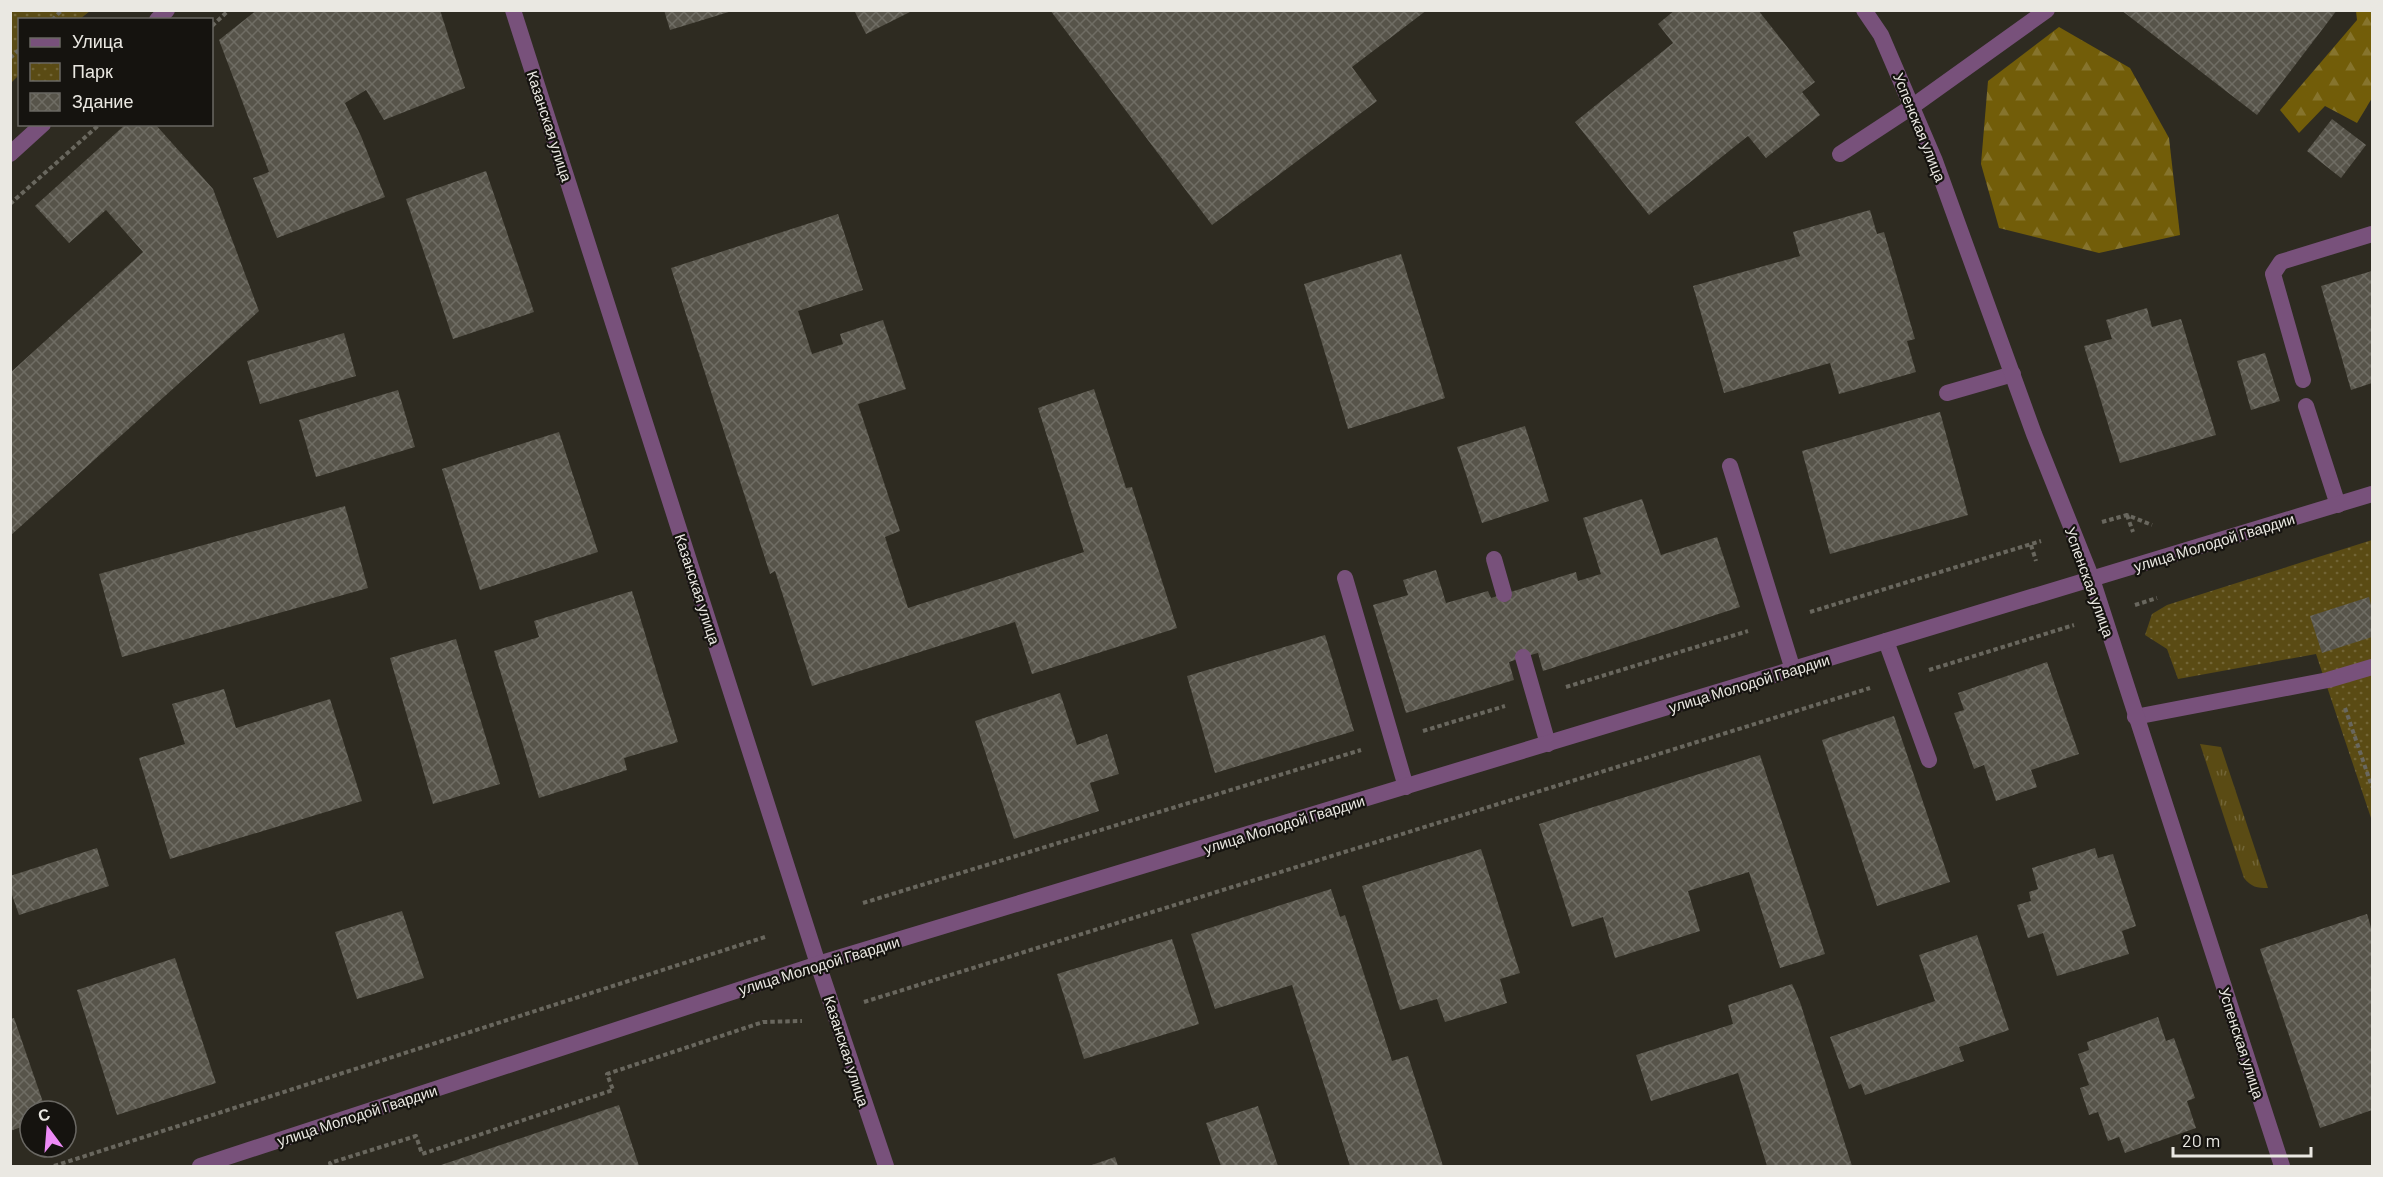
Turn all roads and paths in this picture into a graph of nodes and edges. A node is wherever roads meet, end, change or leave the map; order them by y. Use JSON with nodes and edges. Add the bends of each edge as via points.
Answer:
{"nodes":[{"id":1,"x":229,"y":10,"type":"edge"},
{"id":2,"x":513,"y":10,"type":"edge"},
{"id":3,"x":1864,"y":10,"type":"edge"},
{"id":4,"x":2047,"y":10,"type":"edge"},
{"id":5,"x":213,"y":25,"type":"edge"},
{"id":6,"x":1913,"y":106,"type":"junction"},
{"id":7,"x":41,"y":126,"type":"edge"},
{"id":8,"x":98,"y":126,"type":"edge"},
{"id":9,"x":10,"y":154,"type":"edge"},
{"id":10,"x":1840,"y":154,"type":"dead end"},
{"id":11,"x":10,"y":204,"type":"edge"},
{"id":12,"x":2373,"y":234,"type":"edge"},
{"id":13,"x":2013,"y":374,"type":"junction"},
{"id":14,"x":2303,"y":380,"type":"dead end"},
{"id":15,"x":1947,"y":393,"type":"dead end"},
{"id":16,"x":2306,"y":406,"type":"dead end"},
{"id":17,"x":1730,"y":466,"type":"dead end"},
{"id":18,"x":2373,"y":494,"type":"edge"},
{"id":19,"x":2338,"y":505,"type":"junction"},
{"id":20,"x":2127,"y":515,"type":"dead end"},
{"id":21,"x":2072,"y":531,"type":"junction"},
{"id":22,"x":1494,"y":559,"type":"dead end"},
{"id":23,"x":1345,"y":578,"type":"dead end"},
{"id":24,"x":2092,"y":579,"type":"junction"},
{"id":25,"x":1504,"y":594,"type":"dead end"},
{"id":26,"x":2157,"y":598,"type":"dead end"},
{"id":27,"x":2103,"y":615,"type":"junction"},
{"id":28,"x":1778,"y":621,"type":"junction"},
{"id":29,"x":1886,"y":641,"type":"junction"},
{"id":30,"x":1522,"y":657,"type":"dead end"},
{"id":31,"x":2373,"y":667,"type":"edge"},
{"id":32,"x":1793,"y":670,"type":"junction"},
{"id":33,"x":1901,"y":679,"type":"junction"},
{"id":34,"x":1534,"y":697,"type":"junction"},
{"id":35,"x":2343,"y":699,"type":"dead end"},
{"id":36,"x":2135,"y":717,"type":"junction"},
{"id":37,"x":1392,"y":740,"type":"junction"},
{"id":38,"x":1548,"y":744,"type":"junction"},
{"id":39,"x":1929,"y":760,"type":"dead end"},
{"id":40,"x":1406,"y":787,"type":"junction"},
{"id":41,"x":2373,"y":787,"type":"edge"},
{"id":42,"x":863,"y":903,"type":"dead end"},
{"id":43,"x":765,"y":936,"type":"dead end"},
{"id":44,"x":818,"y":964,"type":"junction"},
{"id":45,"x":834,"y":1012,"type":"junction"},
{"id":46,"x":54,"y":1167,"type":"edge"},
{"id":47,"x":200,"y":1167,"type":"edge"},
{"id":48,"x":331,"y":1167,"type":"edge"},
{"id":49,"x":886,"y":1167,"type":"edge"},
{"id":50,"x":2282,"y":1167,"type":"edge"}],
"edges":[{"from":1,"to":5,"type":"path"},
{"from":2,"to":44,"type":"street","name":"Казанская улица"},
{"from":3,"to":6,"type":"street","name":"Успенская улица","via":[[1881,35]]},
{"from":4,"to":6,"type":"street"},
{"from":6,"to":10,"type":"street"},
{"from":6,"to":13,"type":"street","name":"Успенская улица"},
{"from":7,"to":9,"type":"street"},
{"from":8,"to":11,"type":"path"},
{"from":12,"to":14,"type":"street","via":[[2281,262],[2273,274]]},
{"from":13,"to":15,"type":"street"},
{"from":13,"to":21,"type":"street","name":"Успенская улица"},
{"from":16,"to":19,"type":"street"},
{"from":17,"to":28,"type":"street"},
{"from":18,"to":19,"type":"street","name":"улица Молодой Гвардии"},
{"from":19,"to":24,"type":"street","name":"улица Молодой Гвардии"},
{"from":20,"to":21,"type":"path"},
{"from":21,"to":24,"type":"street","name":"Успенская улица"},
{"from":21,"to":28,"type":"path"},
{"from":22,"to":25,"type":"street"},
{"from":23,"to":37,"type":"street"},
{"from":24,"to":27,"type":"street","name":"Успенская улица"},
{"from":24,"to":29,"type":"street","name":"улица Молодой Гвардии"},
{"from":26,"to":27,"type":"path"},
{"from":27,"to":33,"type":"path"},
{"from":27,"to":36,"type":"street","name":"Успенская улица"},
{"from":28,"to":32,"type":"street"},
{"from":28,"to":34,"type":"path"},
{"from":29,"to":32,"type":"street","name":"улица Молодой Гвардии"},
{"from":29,"to":33,"type":"street"},
{"from":30,"to":34,"type":"street"},
{"from":31,"to":36,"type":"street","via":[[2328,680]]},
{"from":32,"to":38,"type":"street","name":"улица Молодой Гвардии"},
{"from":33,"to":39,"type":"street"},
{"from":33,"to":45,"type":"path"},
{"from":34,"to":37,"type":"path"},
{"from":34,"to":38,"type":"street"},
{"from":35,"to":41,"type":"path"},
{"from":36,"to":50,"type":"street","name":"Успенская улица"},
{"from":37,"to":40,"type":"street"},
{"from":37,"to":42,"type":"path"},
{"from":38,"to":40,"type":"street","name":"улица Молодой Гвардии"},
{"from":40,"to":44,"type":"street","name":"улица Молодой Гвардии"},
{"from":43,"to":46,"type":"path"},
{"from":44,"to":45,"type":"street","name":"Казанская улица"},
{"from":44,"to":47,"type":"street","name":"улица Молодой Гвардии"},
{"from":45,"to":48,"type":"path","via":[[795,1023],[782,1019],[763,1022],[607,1074],[613,1090],[422,1154],[416,1136],[330,1163]]},
{"from":45,"to":49,"type":"street","name":"Казанская улица"}]}
